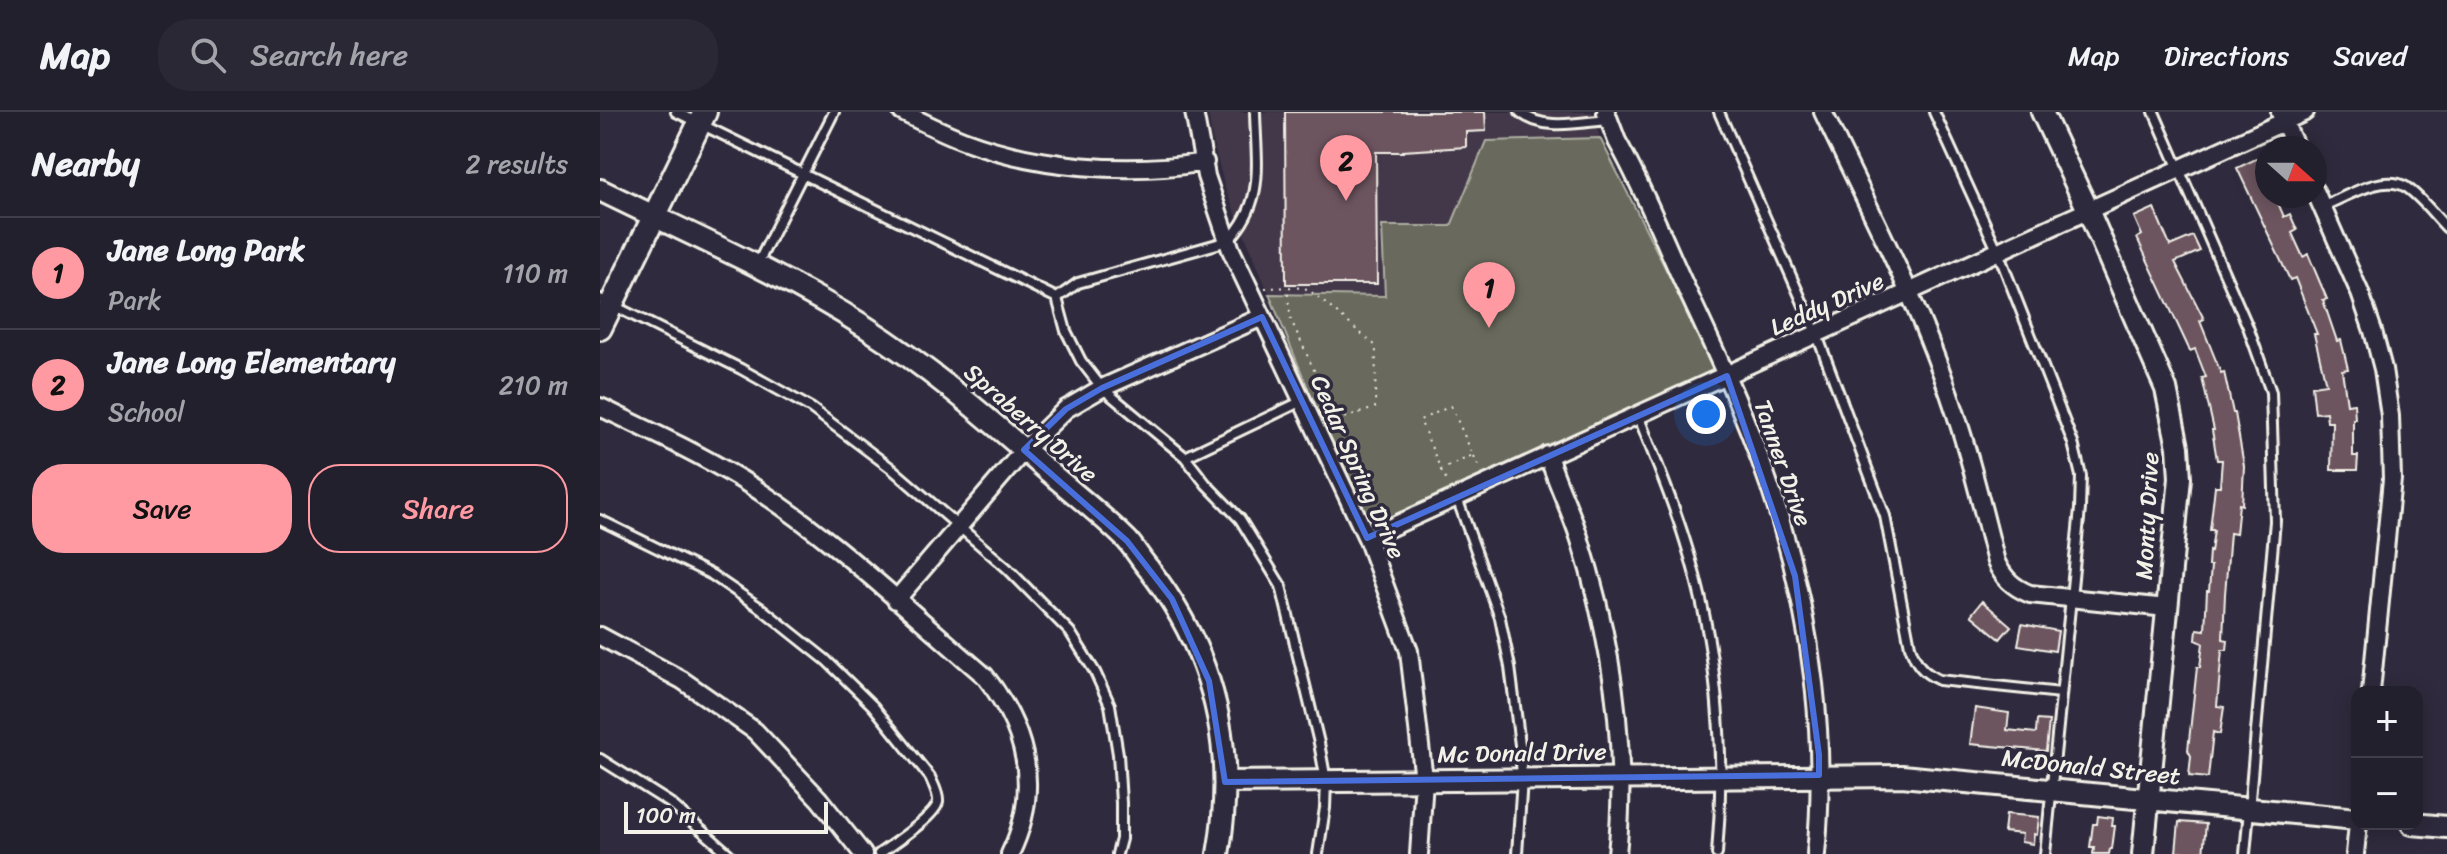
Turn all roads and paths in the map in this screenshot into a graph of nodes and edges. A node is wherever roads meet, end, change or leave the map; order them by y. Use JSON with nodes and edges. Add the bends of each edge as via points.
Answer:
{"nodes":[{"id":1,"x":676,"y":112,"type":"edge"},
{"id":2,"x":834,"y":112,"type":"edge"},
{"id":3,"x":902,"y":112,"type":"edge"},
{"id":4,"x":1194,"y":112,"type":"edge"},
{"id":5,"x":1255,"y":112,"type":"edge"},
{"id":6,"x":1520,"y":112,"type":"edge"},
{"id":7,"x":1719,"y":112,"type":"edge"},
{"id":8,"x":1823,"y":112,"type":"edge"},
{"id":9,"x":1934,"y":112,"type":"edge"},
{"id":10,"x":2042,"y":112,"type":"edge"},
{"id":11,"x":2154,"y":112,"type":"edge"},
{"id":12,"x":2305,"y":112,"type":"edge"},
{"id":13,"x":1608,"y":116,"type":"edge"},
{"id":14,"x":2282,"y":117,"type":"edge"},
{"id":15,"x":702,"y":118,"type":"edge"},
{"id":16,"x":2291,"y":136,"type":"edge"},
{"id":17,"x":1205,"y":162,"type":"junction"},
{"id":18,"x":2180,"y":169,"type":"junction"},
{"id":19,"x":802,"y":175,"type":"junction"},
{"id":20,"x":600,"y":190,"type":"edge"},
{"id":21,"x":2327,"y":197,"type":"edge"},
{"id":22,"x":2322,"y":208,"type":"edge"},
{"id":23,"x":2088,"y":210,"type":"junction"},
{"id":24,"x":654,"y":217,"type":"junction"},
{"id":25,"x":2447,"y":228,"type":"edge"},
{"id":26,"x":1228,"y":241,"type":"junction"},
{"id":27,"x":1998,"y":252,"type":"junction"},
{"id":28,"x":757,"y":265,"type":"junction"},
{"id":29,"x":1248,"y":287,"type":"junction"},
{"id":30,"x":1287,"y":288,"type":"junction"},
{"id":31,"x":1909,"y":294,"type":"junction"},
{"id":32,"x":1057,"y":298,"type":"junction"},
{"id":33,"x":606,"y":301,"type":"edge"},
{"id":34,"x":1262,"y":317,"type":"junction"},
{"id":35,"x":600,"y":328,"type":"edge"},
{"id":36,"x":1817,"y":335,"type":"junction"},
{"id":37,"x":1727,"y":376,"type":"junction"},
{"id":38,"x":1102,"y":388,"type":"junction"},
{"id":39,"x":1302,"y":400,"type":"junction"},
{"id":40,"x":600,"y":407,"type":"edge"},
{"id":41,"x":1638,"y":415,"type":"junction"},
{"id":42,"x":1024,"y":450,"type":"junction"},
{"id":43,"x":1473,"y":455,"type":"junction"},
{"id":44,"x":1548,"y":455,"type":"junction"},
{"id":45,"x":1185,"y":457,"type":"junction"},
{"id":46,"x":1482,"y":473,"type":"dead end"},
{"id":47,"x":1456,"y":497,"type":"junction"},
{"id":48,"x":600,"y":520,"type":"edge"},
{"id":49,"x":959,"y":526,"type":"junction"},
{"id":50,"x":1367,"y":538,"type":"junction"},
{"id":51,"x":2070,"y":598,"type":"junction"},
{"id":52,"x":896,"y":600,"type":"junction"},
{"id":53,"x":2167,"y":608,"type":"junction"},
{"id":54,"x":600,"y":636,"type":"edge"},
{"id":55,"x":2372,"y":686,"type":"edge"},
{"id":56,"x":2061,"y":693,"type":"junction"},
{"id":57,"x":600,"y":759,"type":"edge"},
{"id":58,"x":1819,"y":775,"type":"junction"},
{"id":59,"x":1721,"y":776,"type":"junction"},
{"id":60,"x":1620,"y":778,"type":"junction"},
{"id":61,"x":1522,"y":779,"type":"junction"},
{"id":62,"x":1424,"y":780,"type":"junction"},
{"id":63,"x":1326,"y":781,"type":"junction"},
{"id":64,"x":1225,"y":782,"type":"junction"},
{"id":65,"x":2051,"y":789,"type":"junction"},
{"id":66,"x":2148,"y":800,"type":"junction"},
{"id":67,"x":2250,"y":809,"type":"junction"},
{"id":68,"x":2351,"y":821,"type":"edge"},
{"id":69,"x":2423,"y":825,"type":"edge"},
{"id":70,"x":2447,"y":827,"type":"edge"},
{"id":71,"x":2356,"y":830,"type":"edge"},
{"id":72,"x":729,"y":854,"type":"edge"},
{"id":73,"x":863,"y":854,"type":"edge"},
{"id":74,"x":879,"y":854,"type":"edge"},
{"id":75,"x":1010,"y":854,"type":"edge"},
{"id":76,"x":1117,"y":854,"type":"edge"},
{"id":77,"x":1218,"y":854,"type":"edge"},
{"id":78,"x":1318,"y":854,"type":"edge"},
{"id":79,"x":1419,"y":854,"type":"edge"},
{"id":80,"x":1517,"y":854,"type":"edge"},
{"id":81,"x":1617,"y":854,"type":"edge"},
{"id":82,"x":1717,"y":854,"type":"edge"},
{"id":83,"x":1816,"y":854,"type":"edge"},
{"id":84,"x":2045,"y":854,"type":"edge"},
{"id":85,"x":2143,"y":854,"type":"edge"},
{"id":86,"x":2245,"y":854,"type":"edge"},
{"id":87,"x":2355,"y":854,"type":"edge"}],
"edges":[{"from":1,"to":15,"type":"lane"},
{"from":2,"to":19,"type":"lane"},
{"from":3,"to":17,"type":"street","via":[[965,141],[1045,161],[1160,169]]},
{"from":4,"to":17,"type":"street","name":"Cedar Spring Drive"},
{"from":5,"to":26,"type":"lane","via":[[1257,188],[1253,205]]},
{"from":6,"to":13,"type":"lane","via":[[1546,124]]},
{"from":7,"to":36,"type":"lane"},
{"from":8,"to":31,"type":"street"},
{"from":9,"to":27,"type":"lane"},
{"from":10,"to":23,"type":"street","name":"Monty Drive"},
{"from":11,"to":18,"type":"lane"},
{"from":12,"to":14,"type":"street","name":"Leddy Drive"},
{"from":13,"to":37,"type":"street","name":"Tanner Drive"},
{"from":14,"to":16,"type":"street"},
{"from":14,"to":18,"type":"street","name":"Leddy Drive"},
{"from":15,"to":19,"type":"lane"},
{"from":15,"to":24,"type":"main road"},
{"from":17,"to":26,"type":"street","name":"Cedar Spring Drive"},
{"from":18,"to":23,"type":"street","name":"Leddy Drive"},
{"from":18,"to":67,"type":"lane","via":[[2271,392],[2275,521]]},
{"from":19,"to":28,"type":"lane"},
{"from":19,"to":32,"type":"lane"},
{"from":20,"to":24,"type":"street","name":"Spraberry Drive"},
{"from":21,"to":25,"type":"lane","via":[[2384,181],[2397,183]]},
{"from":22,"to":55,"type":"street","via":[[2373,331],[2390,416],[2392,479]]},
{"from":23,"to":27,"type":"street","name":"Leddy Drive"},
{"from":23,"to":53,"type":"street","name":"Monty Drive","via":[[2171,408],[2180,478]]},
{"from":24,"to":28,"type":"street","name":"Spraberry Drive"},
{"from":24,"to":33,"type":"main road"},
{"from":26,"to":29,"type":"street","name":"Cedar Spring Drive"},
{"from":26,"to":32,"type":"lane","via":[[1078,283]]},
{"from":27,"to":31,"type":"street","name":"Leddy Drive"},
{"from":27,"to":51,"type":"lane","via":[[2081,476]]},
{"from":28,"to":42,"type":"street","name":"Spraberry Drive","via":[[924,366]]},
{"from":29,"to":30,"type":"path"},
{"from":29,"to":34,"type":"street","name":"Cedar Spring Drive"},
{"from":30,"to":30,"type":"path","via":[[1308,289],[1376,346],[1375,408],[1337,420],[1291,320]]},
{"from":31,"to":36,"type":"street","name":"Leddy Drive"},
{"from":31,"to":51,"type":"street","via":[[1968,450],[1998,568],[2021,591]]},
{"from":32,"to":38,"type":"lane","via":[[1066,331]]},
{"from":33,"to":35,"type":"main road"},
{"from":33,"to":49,"type":"lane","via":[[811,408]]},
{"from":34,"to":38,"type":"street"},
{"from":34,"to":39,"type":"street","name":"Cedar Spring Drive"},
{"from":36,"to":37,"type":"street","name":"Leddy Drive"},
{"from":36,"to":56,"type":"lane","via":[[1885,516],[1916,663],[1939,680]]},
{"from":37,"to":41,"type":"street","name":"Leddy Drive"},
{"from":37,"to":58,"type":"street","name":"Tanner Drive","via":[[1763,467],[1795,576],[1815,700]]},
{"from":38,"to":42,"type":"street","via":[[1066,409]]},
{"from":38,"to":45,"type":"lane"},
{"from":39,"to":45,"type":"lane"},
{"from":39,"to":50,"type":"street","name":"Cedar Spring Drive"},
{"from":40,"to":52,"type":"street","via":[[743,481],[841,552]]},
{"from":41,"to":44,"type":"street","name":"Leddy Drive"},
{"from":41,"to":59,"type":"lane","via":[[1685,541],[1706,626]]},
{"from":42,"to":49,"type":"street"},
{"from":42,"to":64,"type":"street","name":"Spraberry Drive","via":[[1127,541],[1172,599],[1209,681]]},
{"from":43,"to":43,"type":"path","via":[[1441,470],[1420,420],[1451,406]]},
{"from":43,"to":46,"type":"path"},
{"from":44,"to":47,"type":"street","name":"Leddy Drive"},
{"from":44,"to":60,"type":"street","via":[[1604,627]]},
{"from":45,"to":63,"type":"lane","via":[[1240,519],[1281,586]]},
{"from":47,"to":50,"type":"street","name":"Leddy Drive"},
{"from":47,"to":61,"type":"lane","via":[[1500,618]]},
{"from":48,"to":74,"type":"lane","via":[[712,575],[762,609],[873,706],[930,777],[938,802],[931,814]]},
{"from":49,"to":52,"type":"street"},
{"from":49,"to":76,"type":"lane","via":[[1070,632],[1095,672],[1110,705],[1118,754]]},
{"from":50,"to":62,"type":"street","name":"Cedar Spring Drive","via":[[1409,651]]},
{"from":51,"to":53,"type":"street"},
{"from":51,"to":56,"type":"lane"},
{"from":52,"to":75,"type":"street","via":[[985,676],[1013,719],[1025,758],[1027,795]]},
{"from":53,"to":66,"type":"street","name":"Monty Drive"},
{"from":54,"to":73,"type":"street","via":[[682,680],[755,731]]},
{"from":56,"to":65,"type":"lane"},
{"from":57,"to":72,"type":"lane","via":[[670,803]]},
{"from":58,"to":59,"type":"street","name":"Mc Donald Drive"},
{"from":58,"to":65,"type":"street","name":"McDonald Street","via":[[1922,777]]},
{"from":58,"to":83,"type":"street","name":"Tanner Drive"},
{"from":59,"to":60,"type":"street","name":"Mc Donald Drive"},
{"from":59,"to":82,"type":"lane"},
{"from":60,"to":61,"type":"street","name":"Mc Donald Drive"},
{"from":60,"to":81,"type":"street"},
{"from":61,"to":62,"type":"street","name":"Mc Donald Drive"},
{"from":61,"to":80,"type":"lane"},
{"from":62,"to":63,"type":"street","name":"Mc Donald Drive"},
{"from":62,"to":79,"type":"street","name":"Cedar Spring Drive"},
{"from":63,"to":64,"type":"street","name":"Mc Donald Drive"},
{"from":63,"to":78,"type":"lane"},
{"from":64,"to":77,"type":"street","name":"Spraberry Drive"},
{"from":65,"to":66,"type":"street","name":"McDonald Street"},
{"from":65,"to":84,"type":"lane"},
{"from":66,"to":67,"type":"street","name":"McDonald Street"},
{"from":66,"to":85,"type":"street","name":"Monty Drive"},
{"from":67,"to":68,"type":"street","name":"McDonald Street"},
{"from":67,"to":86,"type":"lane"},
{"from":69,"to":70,"type":"street"},
{"from":71,"to":87,"type":"street"}]}
